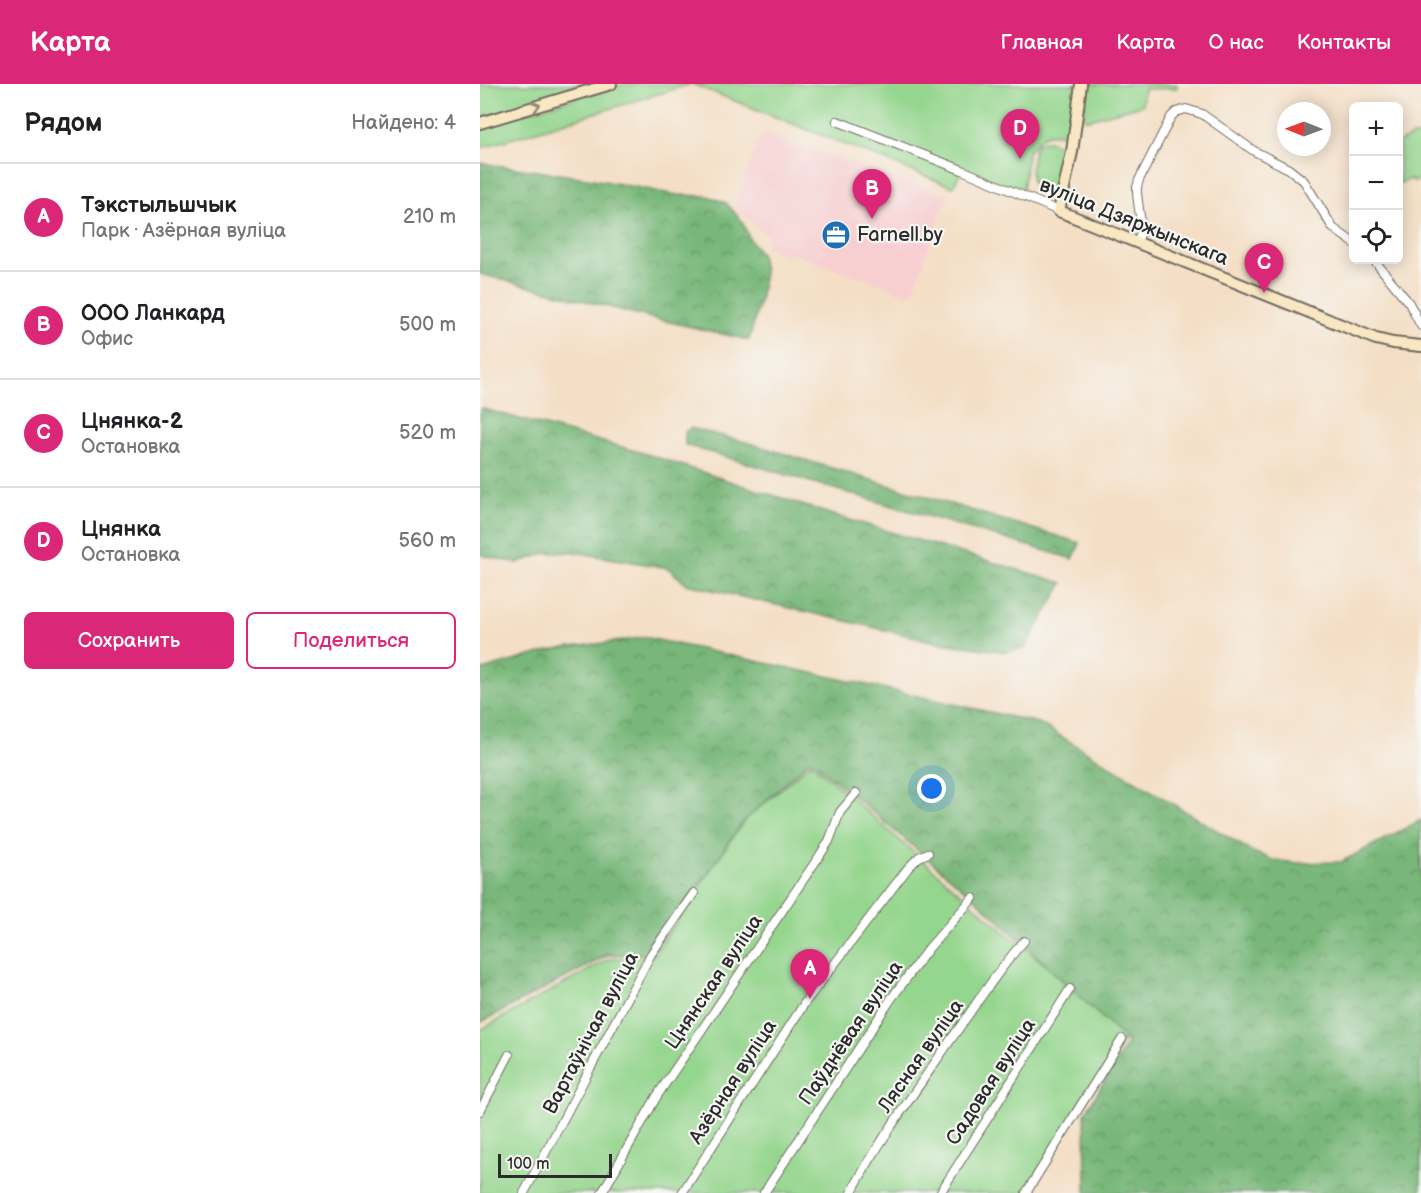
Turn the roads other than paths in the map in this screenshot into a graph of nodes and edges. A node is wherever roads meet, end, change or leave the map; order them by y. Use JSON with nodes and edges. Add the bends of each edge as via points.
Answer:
{"nodes":[{"id":1,"x":611,"y":84,"type":"edge"},
{"id":2,"x":1081,"y":84,"type":"edge"},
{"id":3,"x":837,"y":121,"type":"dead end"},
{"id":4,"x":480,"y":123,"type":"edge"},
{"id":5,"x":1059,"y":211,"type":"junction"},
{"id":6,"x":1349,"y":240,"type":"edge"},
{"id":7,"x":1137,"y":242,"type":"junction"},
{"id":8,"x":1377,"y":264,"type":"edge"},
{"id":9,"x":1421,"y":326,"type":"edge"},
{"id":10,"x":1421,"y":346,"type":"edge"},
{"id":11,"x":856,"y":793,"type":"dead end"},
{"id":12,"x":928,"y":854,"type":"dead end"},
{"id":13,"x":694,"y":893,"type":"dead end"},
{"id":14,"x":973,"y":898,"type":"dead end"},
{"id":15,"x":1024,"y":941,"type":"dead end"},
{"id":16,"x":1070,"y":989,"type":"dead end"},
{"id":17,"x":1122,"y":1039,"type":"dead end"},
{"id":18,"x":509,"y":1055,"type":"dead end"},
{"id":19,"x":480,"y":1111,"type":"edge"},
{"id":20,"x":524,"y":1193,"type":"edge"},
{"id":21,"x":602,"y":1193,"type":"edge"},
{"id":22,"x":682,"y":1193,"type":"edge"},
{"id":23,"x":765,"y":1193,"type":"edge"},
{"id":24,"x":851,"y":1193,"type":"edge"},
{"id":25,"x":940,"y":1193,"type":"edge"},
{"id":26,"x":1026,"y":1193,"type":"edge"}],
"edges":[{"from":4,"to":1,"type":"main road","one_way":true},
{"from":2,"to":5,"type":"main road"},
{"from":3,"to":5,"type":"street","name":"вуліца Дзяржынскага"},
{"from":5,"to":7,"type":"main road","name":"вуліца Дзяржынскага"},
{"from":6,"to":7,"type":"street","via":[[1333,228],[1297,174],[1254,151],[1202,114],[1186,109],[1171,117],[1139,180],[1141,232]]},
{"from":7,"to":10,"type":"main road","name":"вуліца Дзяржынскага","via":[[1376,339]]},
{"from":8,"to":9,"type":"street","via":[[1409,303]]},
{"from":11,"to":21,"type":"street","name":"Цнянская вуліца","via":[[840,812],[820,855],[657,1096]]},
{"from":12,"to":22,"type":"street","name":"Азёрная вуліца","via":[[908,868],[806,1001]]},
{"from":13,"to":20,"type":"street","name":"Вартаўнічая вуліца","via":[[651,954]]},
{"from":14,"to":23,"type":"street","name":"Паўднёвая вуліца","via":[[891,999]]},
{"from":15,"to":24,"type":"street","name":"Лясная вуліца","via":[[869,1159]]},
{"from":16,"to":25,"type":"street","name":"Садовая вуліца"},
{"from":17,"to":26,"type":"street"},
{"from":18,"to":19,"type":"street"}]}
